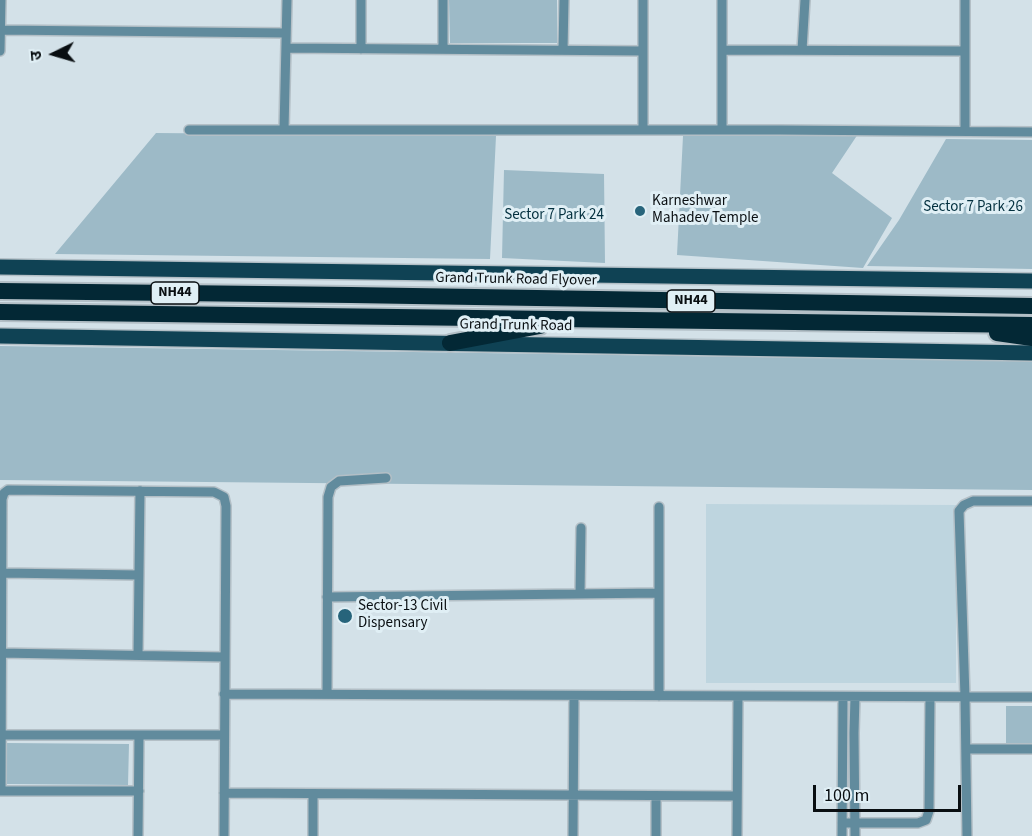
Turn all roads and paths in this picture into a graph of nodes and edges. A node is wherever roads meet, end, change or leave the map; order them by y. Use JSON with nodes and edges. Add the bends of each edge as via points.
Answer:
{"nodes":[{"id":1,"x":1,"y":0,"type":"edge"},
{"id":2,"x":287,"y":0,"type":"edge"},
{"id":3,"x":362,"y":0,"type":"edge"},
{"id":4,"x":443,"y":0,"type":"edge"},
{"id":5,"x":564,"y":0,"type":"edge"},
{"id":6,"x":643,"y":0,"type":"edge"},
{"id":7,"x":722,"y":0,"type":"edge"},
{"id":8,"x":805,"y":0,"type":"edge"},
{"id":9,"x":964,"y":0,"type":"edge"},
{"id":10,"x":1,"y":30,"type":"edge"},
{"id":11,"x":286,"y":33,"type":"junction"},
{"id":12,"x":285,"y":48,"type":"junction"},
{"id":13,"x":361,"y":49,"type":"junction"},
{"id":14,"x":443,"y":49,"type":"junction"},
{"id":15,"x":563,"y":50,"type":"junction"},
{"id":16,"x":722,"y":50,"type":"junction"},
{"id":17,"x":802,"y":50,"type":"junction"},
{"id":18,"x":0,"y":51,"type":"edge"},
{"id":19,"x":643,"y":51,"type":"junction"},
{"id":20,"x":964,"y":51,"type":"junction"},
{"id":21,"x":189,"y":130,"type":"dead end"},
{"id":22,"x":284,"y":130,"type":"junction"},
{"id":23,"x":643,"y":130,"type":"junction"},
{"id":24,"x":722,"y":130,"type":"junction"},
{"id":25,"x":965,"y":131,"type":"junction"},
{"id":26,"x":1032,"y":132,"type":"edge"},
{"id":27,"x":0,"y":267,"type":"edge"},
{"id":28,"x":1032,"y":281,"type":"edge"},
{"id":29,"x":0,"y":291,"type":"edge"},
{"id":30,"x":1032,"y":306,"type":"edge"},
{"id":31,"x":0,"y":312,"type":"edge"},
{"id":32,"x":576,"y":319,"type":"junction"},
{"id":33,"x":969,"y":324,"type":"junction"},
{"id":34,"x":1032,"y":325,"type":"edge"},
{"id":35,"x":0,"y":336,"type":"edge"},
{"id":36,"x":1032,"y":338,"type":"edge"},
{"id":37,"x":450,"y":343,"type":"junction"},
{"id":38,"x":1032,"y":353,"type":"edge"},
{"id":39,"x":386,"y":478,"type":"dead end"},
{"id":40,"x":140,"y":491,"type":"junction"},
{"id":41,"x":1032,"y":501,"type":"edge"},
{"id":42,"x":659,"y":507,"type":"dead end"},
{"id":43,"x":581,"y":528,"type":"dead end"},
{"id":44,"x":2,"y":573,"type":"junction"},
{"id":45,"x":139,"y":576,"type":"junction"},
{"id":46,"x":659,"y":593,"type":"junction"},
{"id":47,"x":580,"y":594,"type":"junction"},
{"id":48,"x":327,"y":597,"type":"junction"},
{"id":49,"x":1,"y":653,"type":"edge"},
{"id":50,"x":138,"y":655,"type":"junction"},
{"id":51,"x":225,"y":657,"type":"junction"},
{"id":52,"x":224,"y":694,"type":"junction"},
{"id":53,"x":327,"y":694,"type":"junction"},
{"id":54,"x":574,"y":696,"type":"junction"},
{"id":55,"x":659,"y":696,"type":"junction"},
{"id":56,"x":738,"y":696,"type":"junction"},
{"id":57,"x":843,"y":697,"type":"junction"},
{"id":58,"x":855,"y":697,"type":"junction"},
{"id":59,"x":930,"y":697,"type":"junction"},
{"id":60,"x":965,"y":697,"type":"junction"},
{"id":61,"x":1032,"y":697,"type":"edge"},
{"id":62,"x":1,"y":735,"type":"edge"},
{"id":63,"x":139,"y":735,"type":"junction"},
{"id":64,"x":224,"y":735,"type":"junction"},
{"id":65,"x":966,"y":748,"type":"junction"},
{"id":66,"x":1032,"y":749,"type":"edge"},
{"id":67,"x":0,"y":791,"type":"edge"},
{"id":68,"x":139,"y":791,"type":"junction"},
{"id":69,"x":224,"y":793,"type":"junction"},
{"id":70,"x":313,"y":794,"type":"junction"},
{"id":71,"x":573,"y":795,"type":"junction"},
{"id":72,"x":656,"y":796,"type":"junction"},
{"id":73,"x":737,"y":796,"type":"junction"},
{"id":74,"x":855,"y":823,"type":"junction"},
{"id":75,"x":842,"y":824,"type":"junction"},
{"id":76,"x":138,"y":836,"type":"edge"},
{"id":77,"x":224,"y":836,"type":"edge"},
{"id":78,"x":313,"y":836,"type":"edge"},
{"id":79,"x":573,"y":836,"type":"edge"},
{"id":80,"x":656,"y":836,"type":"edge"},
{"id":81,"x":737,"y":836,"type":"edge"},
{"id":82,"x":842,"y":836,"type":"edge"},
{"id":83,"x":855,"y":836,"type":"edge"},
{"id":84,"x":967,"y":836,"type":"edge"}],
"edges":[{"from":1,"to":10,"type":"street"},
{"from":2,"to":11,"type":"street"},
{"from":3,"to":13,"type":"street"},
{"from":4,"to":14,"type":"street"},
{"from":5,"to":15,"type":"street"},
{"from":6,"to":19,"type":"street"},
{"from":7,"to":16,"type":"street"},
{"from":8,"to":17,"type":"street"},
{"from":9,"to":20,"type":"street"},
{"from":10,"to":11,"type":"street"},
{"from":10,"to":18,"type":"street"},
{"from":11,"to":12,"type":"street"},
{"from":12,"to":13,"type":"street"},
{"from":12,"to":22,"type":"street"},
{"from":13,"to":14,"type":"street"},
{"from":14,"to":15,"type":"street"},
{"from":15,"to":19,"type":"street"},
{"from":16,"to":17,"type":"street"},
{"from":16,"to":24,"type":"street"},
{"from":17,"to":20,"type":"street"},
{"from":19,"to":23,"type":"street"},
{"from":20,"to":25,"type":"street"},
{"from":21,"to":22,"type":"street"},
{"from":22,"to":23,"type":"street"},
{"from":23,"to":24,"type":"street"},
{"from":24,"to":25,"type":"street"},
{"from":25,"to":26,"type":"street"},
{"from":27,"to":28,"type":"main road"},
{"from":29,"to":30,"type":"highway","name":"Grand Trunk Road Flyover","number":"NH44"},
{"from":31,"to":32,"type":"highway","number":"NH44"},
{"from":32,"to":33,"type":"highway","name":"Grand Trunk Road","number":"NH44"},
{"from":32,"to":37,"type":"highway"},
{"from":33,"to":34,"type":"highway","number":"NH44"},
{"from":33,"to":36,"type":"highway"},
{"from":35,"to":37,"type":"main road","name":"Grand Trunk Road"},
{"from":37,"to":38,"type":"main road","name":"Grand Trunk Road"},
{"from":39,"to":48,"type":"street","via":[[339,481],[330,487]]},
{"from":40,"to":44,"type":"street","via":[[8,490],[2,499]]},
{"from":40,"to":45,"type":"street"},
{"from":40,"to":51,"type":"street","via":[[214,492],[224,497]]},
{"from":41,"to":60,"type":"street","via":[[973,501],[959,511]]},
{"from":42,"to":46,"type":"street"},
{"from":43,"to":47,"type":"street"},
{"from":44,"to":45,"type":"street"},
{"from":44,"to":49,"type":"street"},
{"from":45,"to":50,"type":"street"},
{"from":46,"to":47,"type":"street"},
{"from":46,"to":55,"type":"street"},
{"from":47,"to":48,"type":"street"},
{"from":48,"to":53,"type":"street"},
{"from":49,"to":50,"type":"street"},
{"from":49,"to":62,"type":"street"},
{"from":50,"to":51,"type":"street"},
{"from":51,"to":52,"type":"street"},
{"from":52,"to":53,"type":"street"},
{"from":52,"to":64,"type":"street"},
{"from":53,"to":54,"type":"street"},
{"from":54,"to":55,"type":"street"},
{"from":54,"to":71,"type":"street"},
{"from":55,"to":56,"type":"street"},
{"from":56,"to":57,"type":"street"},
{"from":56,"to":73,"type":"street"},
{"from":57,"to":58,"type":"street"},
{"from":57,"to":75,"type":"street"},
{"from":58,"to":59,"type":"street"},
{"from":58,"to":74,"type":"street"},
{"from":59,"to":60,"type":"street"},
{"from":59,"to":74,"type":"street","via":[[926,820]]},
{"from":60,"to":61,"type":"street"},
{"from":60,"to":65,"type":"street"},
{"from":62,"to":63,"type":"street"},
{"from":62,"to":67,"type":"street"},
{"from":63,"to":64,"type":"street"},
{"from":63,"to":68,"type":"street"},
{"from":64,"to":69,"type":"street"},
{"from":65,"to":66,"type":"street"},
{"from":65,"to":84,"type":"street"},
{"from":67,"to":68,"type":"street"},
{"from":68,"to":76,"type":"street"},
{"from":69,"to":70,"type":"street"},
{"from":69,"to":77,"type":"street"},
{"from":70,"to":71,"type":"street"},
{"from":70,"to":78,"type":"street"},
{"from":71,"to":72,"type":"street"},
{"from":71,"to":79,"type":"street"},
{"from":72,"to":73,"type":"street"},
{"from":72,"to":80,"type":"street"},
{"from":73,"to":81,"type":"street"},
{"from":74,"to":75,"type":"street"},
{"from":74,"to":83,"type":"street"},
{"from":75,"to":82,"type":"street"}]}
